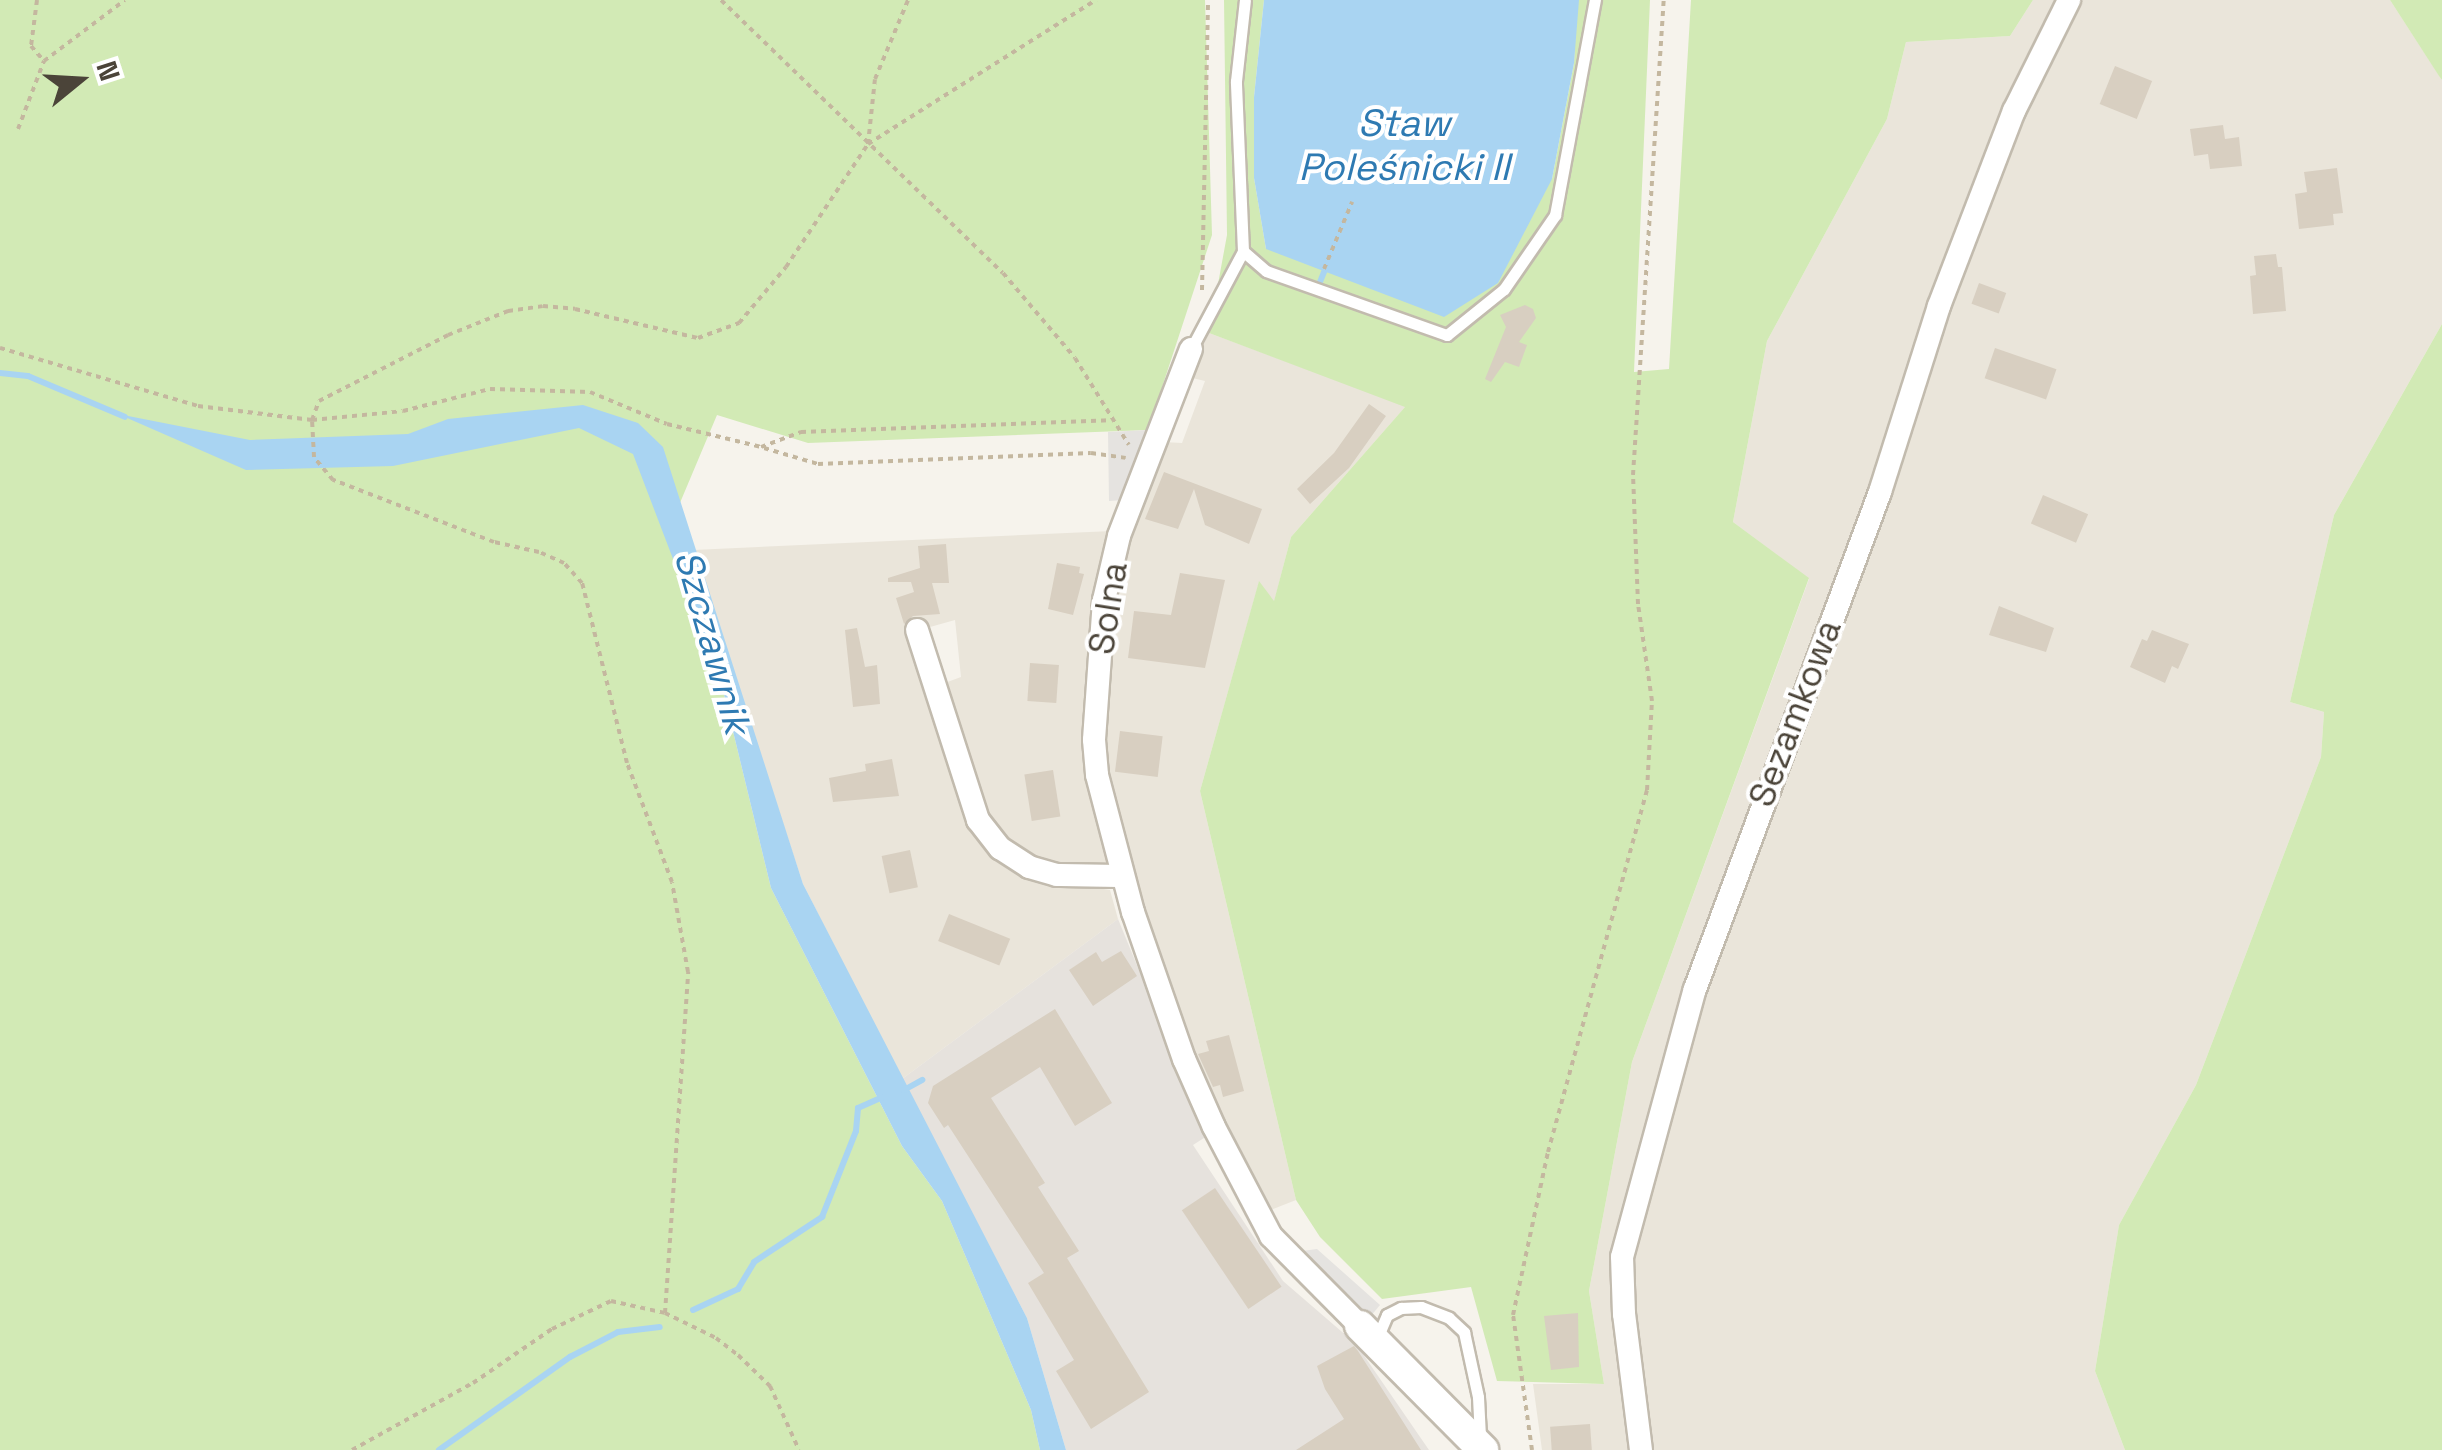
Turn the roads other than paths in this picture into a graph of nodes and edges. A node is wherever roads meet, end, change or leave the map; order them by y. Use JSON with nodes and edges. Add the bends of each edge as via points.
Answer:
{"nodes":[{"id":1,"x":1244,"y":0,"type":"edge"},
{"id":2,"x":1596,"y":0,"type":"edge"},
{"id":3,"x":2069,"y":0,"type":"edge"},
{"id":4,"x":1244,"y":251,"type":"junction"},
{"id":5,"x":1191,"y":350,"type":"joint"},
{"id":6,"x":917,"y":630,"type":"dead end"},
{"id":7,"x":1122,"y":876,"type":"junction"},
{"id":8,"x":1368,"y":1335,"type":"junction"},
{"id":9,"x":1481,"y":1448,"type":"edge"},
{"id":10,"x":1641,"y":1450,"type":"edge"}],
"edges":[{"from":1,"to":4,"type":"lane","via":[[1236,81]]},
{"from":2,"to":4,"type":"lane","via":[[1555,216],[1504,289],[1447,336],[1266,270]]},
{"from":3,"to":10,"type":"street","name":"Sezamkowa","via":[[2014,111],[1939,306],[1880,492],[1695,989],[1622,1257]]},
{"from":4,"to":5,"type":"lane"},
{"from":5,"to":7,"type":"street","name":"Solna","via":[[1119,536],[1104,600],[1097,774]]},
{"from":6,"to":7,"type":"street","via":[[978,820],[1000,848],[1057,875]]},
{"from":7,"to":8,"type":"street","name":"Solna","via":[[1184,1059],[1271,1236]]},
{"from":8,"to":9,"type":"street"},
{"from":8,"to":9,"type":"lane","via":[[1401,1308],[1449,1318],[1464,1332]]}]}
